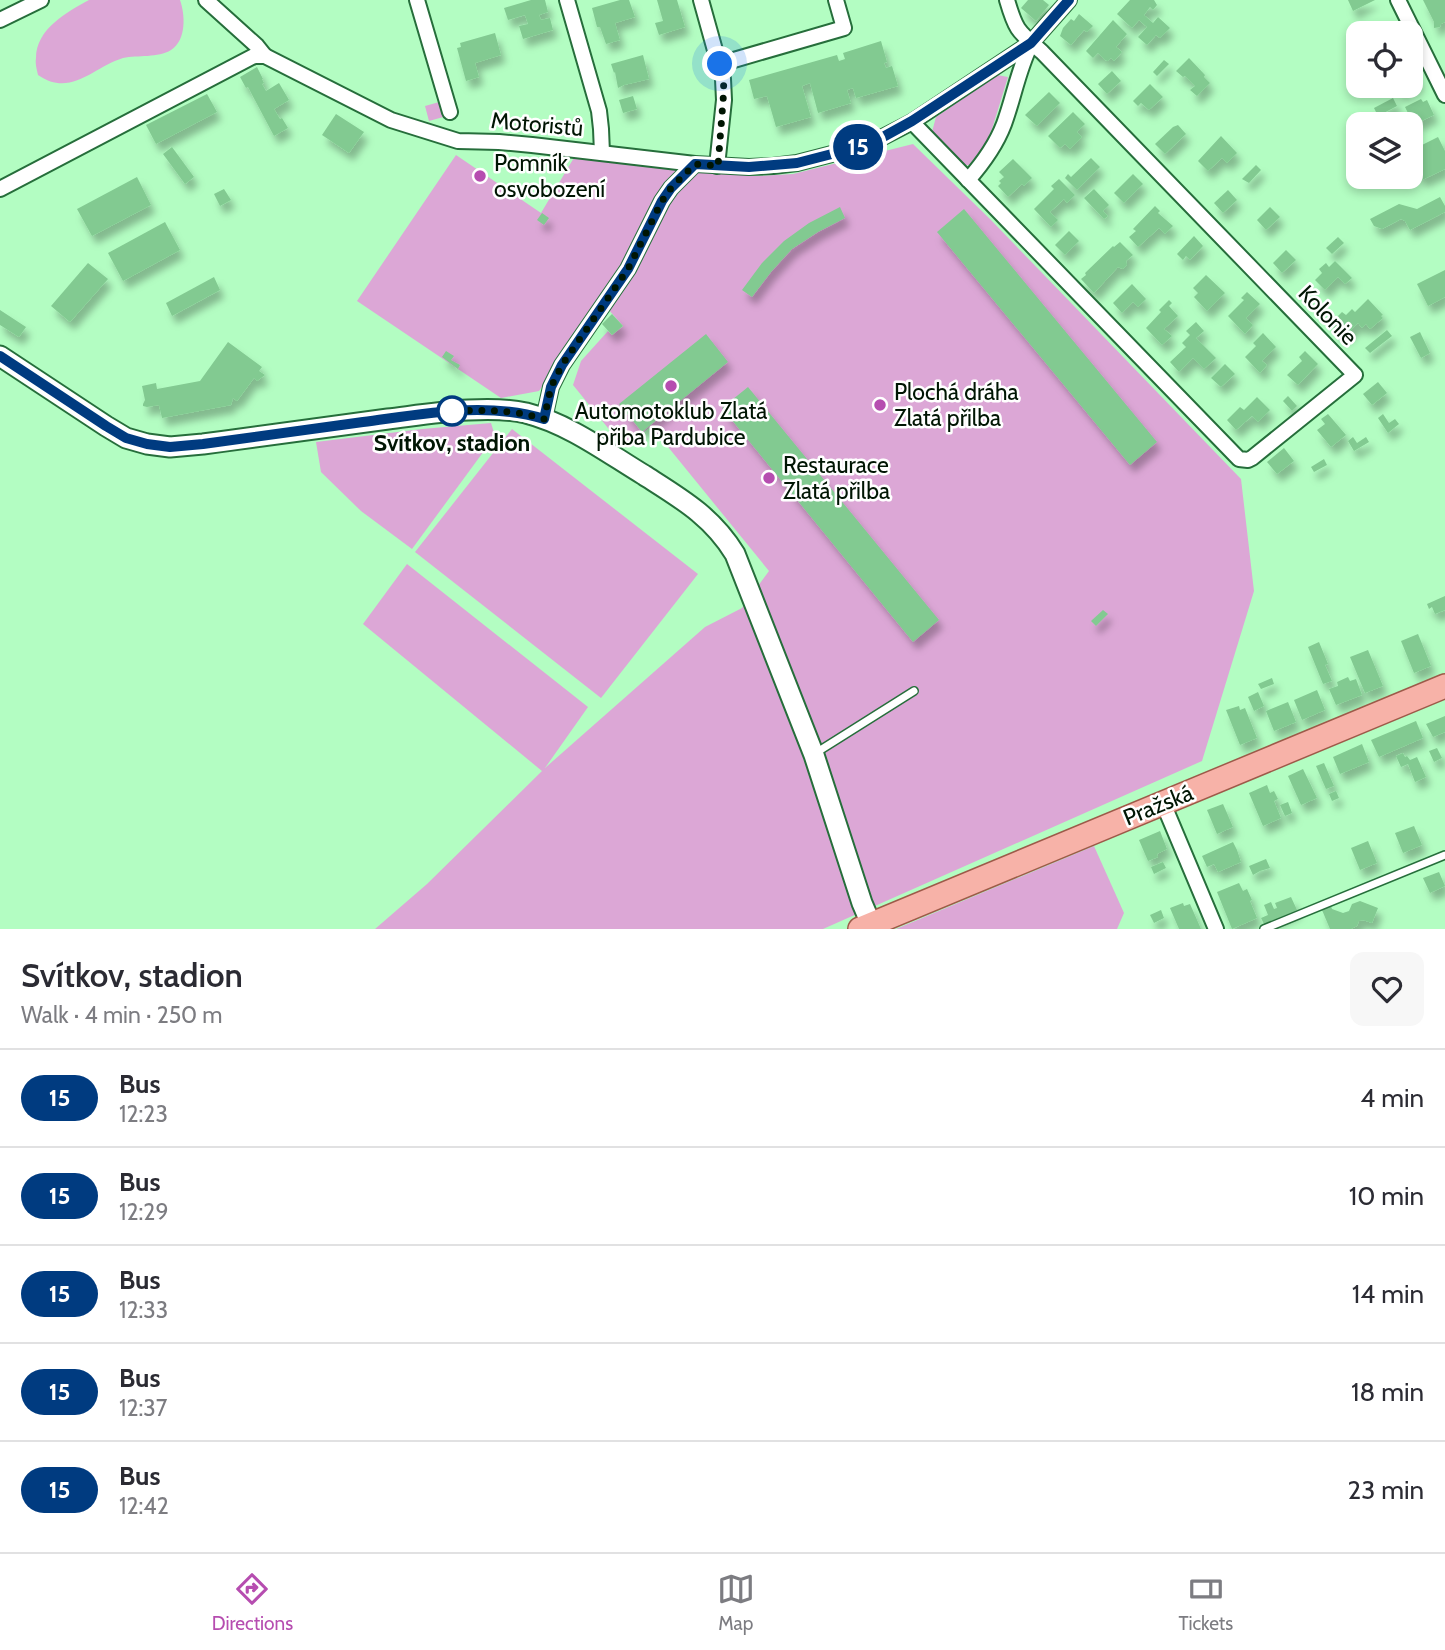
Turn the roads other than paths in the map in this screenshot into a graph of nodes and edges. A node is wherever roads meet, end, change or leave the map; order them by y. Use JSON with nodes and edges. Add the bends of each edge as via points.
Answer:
{"nodes":[{"id":1,"x":41,"y":0,"type":"edge"},
{"id":2,"x":206,"y":0,"type":"edge"},
{"id":3,"x":417,"y":0,"type":"edge"},
{"id":4,"x":567,"y":0,"type":"edge"},
{"id":5,"x":701,"y":0,"type":"edge"},
{"id":6,"x":836,"y":0,"type":"edge"},
{"id":7,"x":1007,"y":0,"type":"edge"},
{"id":8,"x":1069,"y":0,"type":"edge"},
{"id":9,"x":1398,"y":0,"type":"edge"},
{"id":10,"x":0,"y":20,"type":"edge"},
{"id":11,"x":1031,"y":43,"type":"junction"},
{"id":12,"x":265,"y":56,"type":"junction"},
{"id":13,"x":720,"y":64,"type":"junction"},
{"id":14,"x":1445,"y":95,"type":"edge"},
{"id":15,"x":450,"y":112,"type":"dead end"},
{"id":16,"x":912,"y":121,"type":"junction"},
{"id":17,"x":602,"y":153,"type":"junction"},
{"id":18,"x":695,"y":164,"type":"junction"},
{"id":19,"x":718,"y":166,"type":"junction"},
{"id":20,"x":968,"y":180,"type":"junction"},
{"id":21,"x":0,"y":189,"type":"edge"},
{"id":22,"x":0,"y":356,"type":"edge"},
{"id":23,"x":544,"y":419,"type":"junction"},
{"id":24,"x":1445,"y":686,"type":"edge"},
{"id":25,"x":915,"y":691,"type":"dead end"},
{"id":26,"x":814,"y":754,"type":"junction"},
{"id":27,"x":1163,"y":803,"type":"junction"},
{"id":28,"x":1445,"y":855,"type":"edge"},
{"id":29,"x":868,"y":928,"type":"edge"},
{"id":30,"x":1216,"y":929,"type":"edge"},
{"id":31,"x":1264,"y":929,"type":"edge"}],
"edges":[{"from":1,"to":10,"type":"street"},
{"from":2,"to":12,"type":"street","name":"Motoristů"},
{"from":3,"to":15,"type":"street"},
{"from":4,"to":17,"type":"street","via":[[599,111]]},
{"from":5,"to":13,"type":"street"},
{"from":6,"to":13,"type":"street","via":[[844,28]]},
{"from":7,"to":11,"type":"street","via":[[1014,23]]},
{"from":8,"to":11,"type":"street","name":"Motoristů"},
{"from":9,"to":14,"type":"street"},
{"from":11,"to":16,"type":"street","name":"Motoristů"},
{"from":11,"to":20,"type":"street","via":[[997,140]]},
{"from":11,"to":20,"type":"street","name":"Kolonie","via":[[1355,375],[1252,458],[1239,459]]},
{"from":12,"to":17,"type":"street","name":"Motoristů","via":[[391,120],[458,141]]},
{"from":12,"to":21,"type":"street","via":[[254,56]]},
{"from":13,"to":19,"type":"street","via":[[724,88]]},
{"from":16,"to":19,"type":"street","name":"Motoristů","via":[[855,148],[807,161]]},
{"from":16,"to":20,"type":"street"},
{"from":17,"to":18,"type":"street","name":"Motoristů"},
{"from":18,"to":19,"type":"street","name":"Motoristů"},
{"from":18,"to":23,"type":"street","via":[[662,201],[628,269],[562,365]]},
{"from":22,"to":23,"type":"street","via":[[126,438],[170,447],[448,411],[523,412]]},
{"from":23,"to":26,"type":"street","via":[[584,438],[681,498],[726,538]]},
{"from":24,"to":27,"type":"main road","name":"Pražská"},
{"from":25,"to":26,"type":"lane"},
{"from":26,"to":29,"type":"street"},
{"from":27,"to":29,"type":"main road","name":"Pražská"},
{"from":27,"to":30,"type":"street"},
{"from":28,"to":31,"type":"lane"}]}
